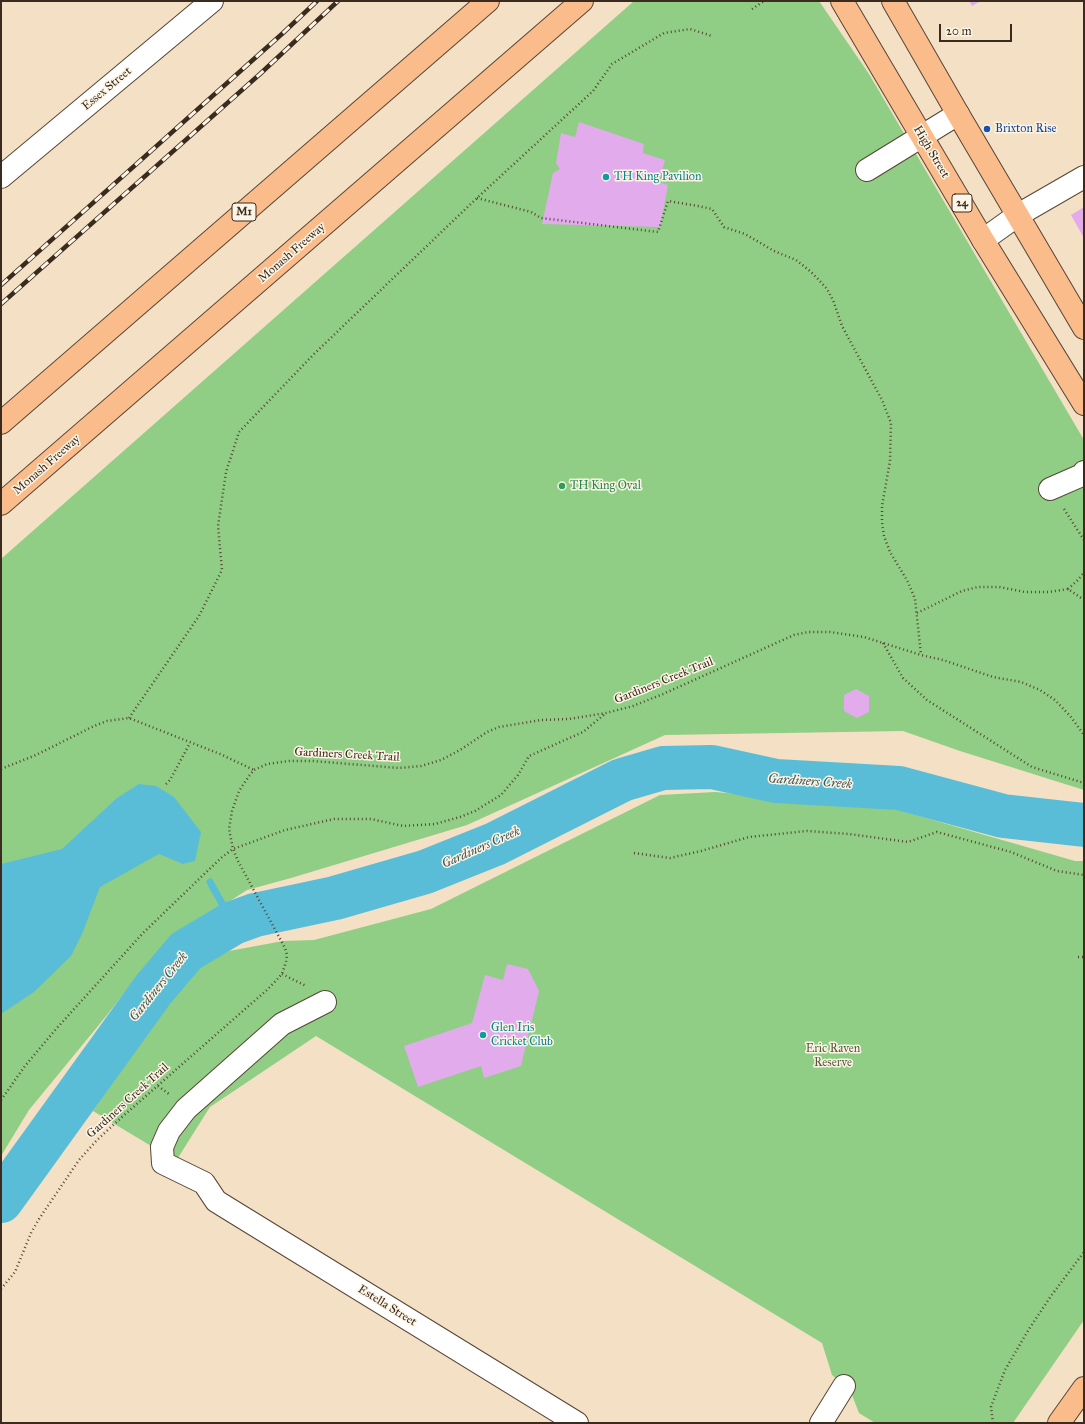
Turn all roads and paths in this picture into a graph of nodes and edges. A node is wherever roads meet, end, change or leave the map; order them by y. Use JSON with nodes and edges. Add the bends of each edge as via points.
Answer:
{"nodes":[{"id":1,"x":212,"y":1,"type":"edge"},
{"id":2,"x":488,"y":1,"type":"edge"},
{"id":3,"x":582,"y":1,"type":"edge"},
{"id":4,"x":764,"y":1,"type":"edge"},
{"id":5,"x":842,"y":1,"type":"edge"},
{"id":6,"x":893,"y":1,"type":"edge"},
{"id":7,"x":752,"y":9,"type":"dead end"},
{"id":8,"x":712,"y":36,"type":"dead end"},
{"id":9,"x":958,"y":114,"type":"junction"},
{"id":10,"x":922,"y":136,"type":"junction"},
{"id":11,"x":867,"y":170,"type":"dead end"},
{"id":12,"x":1,"y":177,"type":"edge"},
{"id":13,"x":1084,"y":177,"type":"edge"},
{"id":14,"x":477,"y":198,"type":"junction"},
{"id":15,"x":1018,"y":215,"type":"junction"},
{"id":16,"x":983,"y":240,"type":"junction"},
{"id":17,"x":1084,"y":328,"type":"edge"},
{"id":18,"x":1084,"y":404,"type":"edge"},
{"id":19,"x":1,"y":423,"type":"edge"},
{"id":20,"x":1083,"y":474,"type":"edge"},
{"id":21,"x":1050,"y":489,"type":"dead end"},
{"id":22,"x":1,"y":504,"type":"edge"},
{"id":23,"x":1063,"y":507,"type":"dead end"},
{"id":24,"x":1084,"y":540,"type":"edge"},
{"id":25,"x":1084,"y":572,"type":"edge"},
{"id":26,"x":1068,"y":589,"type":"junction"},
{"id":27,"x":1084,"y":600,"type":"edge"},
{"id":28,"x":917,"y":613,"type":"junction"},
{"id":29,"x":883,"y":644,"type":"junction"},
{"id":30,"x":921,"y":655,"type":"junction"},
{"id":31,"x":606,"y":713,"type":"junction"},
{"id":32,"x":129,"y":718,"type":"junction"},
{"id":33,"x":1084,"y":735,"type":"edge"},
{"id":34,"x":190,"y":743,"type":"junction"},
{"id":35,"x":1,"y":769,"type":"edge"},
{"id":36,"x":254,"y":770,"type":"junction"},
{"id":37,"x":1084,"y":783,"type":"edge"},
{"id":38,"x":166,"y":784,"type":"dead end"},
{"id":39,"x":233,"y":849,"type":"junction"},
{"id":40,"x":634,"y":853,"type":"dead end"},
{"id":41,"x":1084,"y":875,"type":"edge"},
{"id":42,"x":1078,"y":957,"type":"dead end"},
{"id":43,"x":1084,"y":957,"type":"edge"},
{"id":44,"x":325,"y":1002,"type":"dead end"},
{"id":45,"x":1,"y":1100,"type":"edge"},
{"id":46,"x":1084,"y":1252,"type":"edge"},
{"id":47,"x":1,"y":1289,"type":"edge"},
{"id":48,"x":844,"y":1386,"type":"dead end"},
{"id":49,"x":1084,"y":1388,"type":"edge"},
{"id":50,"x":577,"y":1423,"type":"edge"},
{"id":51,"x":821,"y":1423,"type":"edge"},
{"id":52,"x":993,"y":1423,"type":"edge"},
{"id":53,"x":1059,"y":1423,"type":"edge"}],
"edges":[{"from":1,"to":12,"type":"street","name":"Essex Street"},
{"from":2,"to":19,"type":"main road","number":"M1"},
{"from":3,"to":22,"type":"main road","name":"Monash Freeway"},
{"from":4,"to":7,"type":"path"},
{"from":5,"to":10,"type":"main road","name":"High Street","number":"24"},
{"from":6,"to":9,"type":"main road"},
{"from":8,"to":14,"type":"path","via":[[690,29],[664,32],[612,64],[594,91]]},
{"from":9,"to":10,"type":"street"},
{"from":9,"to":15,"type":"main road"},
{"from":10,"to":11,"type":"street"},
{"from":10,"to":16,"type":"main road","name":"High Street","number":"24"},
{"from":13,"to":15,"type":"street"},
{"from":14,"to":28,"type":"path","via":[[531,212],[541,218],[658,232],[668,201],[712,209],[724,227],[745,234],[796,260],[810,271],[827,289],[833,300],[842,326],[882,400],[891,423],[890,461],[882,506],[882,522],[890,552],[908,582]]},
{"from":14,"to":32,"type":"path","via":[[315,353],[239,432],[226,472],[218,526],[222,570],[199,616]]},
{"from":15,"to":16,"type":"street"},
{"from":15,"to":17,"type":"main road"},
{"from":16,"to":18,"type":"main road","name":"High Street","number":"24"},
{"from":20,"to":21,"type":"street"},
{"from":23,"to":24,"type":"path"},
{"from":25,"to":26,"type":"path"},
{"from":26,"to":27,"type":"path"},
{"from":26,"to":28,"type":"path","via":[[1025,592],[999,587],[978,587],[962,591]]},
{"from":28,"to":30,"type":"path"},
{"from":29,"to":30,"type":"path","name":"Gardiners Creek Trail"},
{"from":29,"to":31,"type":"path","name":"Gardiners Creek Trail","via":[[864,637],[830,632],[794,635],[663,694]]},
{"from":29,"to":37,"type":"path","via":[[903,678],[927,700],[1032,767]]},
{"from":30,"to":33,"type":"path","name":"Gardiners Creek Trail","via":[[993,677],[1021,682],[1040,690],[1055,700]]},
{"from":31,"to":36,"type":"path","name":"Gardiners Creek Trail","via":[[499,727],[441,760],[421,766],[398,768],[289,761],[267,764]]},
{"from":31,"to":39,"type":"path","via":[[583,732],[529,756],[518,775],[500,795],[476,811],[460,817],[435,824],[403,826],[371,819],[334,819],[285,830]]},
{"from":32,"to":34,"type":"path"},
{"from":32,"to":35,"type":"path","via":[[94,726]]},
{"from":34,"to":36,"type":"path"},
{"from":34,"to":38,"type":"path"},
{"from":36,"to":39,"type":"path","via":[[239,791],[232,812],[229,829]]},
{"from":39,"to":45,"type":"path","via":[[143,933],[56,1029]]},
{"from":39,"to":47,"type":"path","name":"Gardiners Creek Trail","via":[[285,948],[287,955],[282,974],[122,1117],[79,1160],[39,1219],[15,1272]]},
{"from":40,"to":41,"type":"path","via":[[670,858],[749,837],[807,831],[908,842],[937,832],[1011,852],[1057,871]]},
{"from":42,"to":43,"type":"path"},
{"from":44,"to":50,"type":"street","name":"Estella Street","via":[[282,1024],[186,1109],[169,1131],[162,1147],[163,1163],[204,1183],[216,1200],[224,1206]]},
{"from":46,"to":52,"type":"path","via":[[1051,1296],[1005,1370],[991,1407]]},
{"from":48,"to":51,"type":"street"},
{"from":49,"to":53,"type":"main road"}]}
